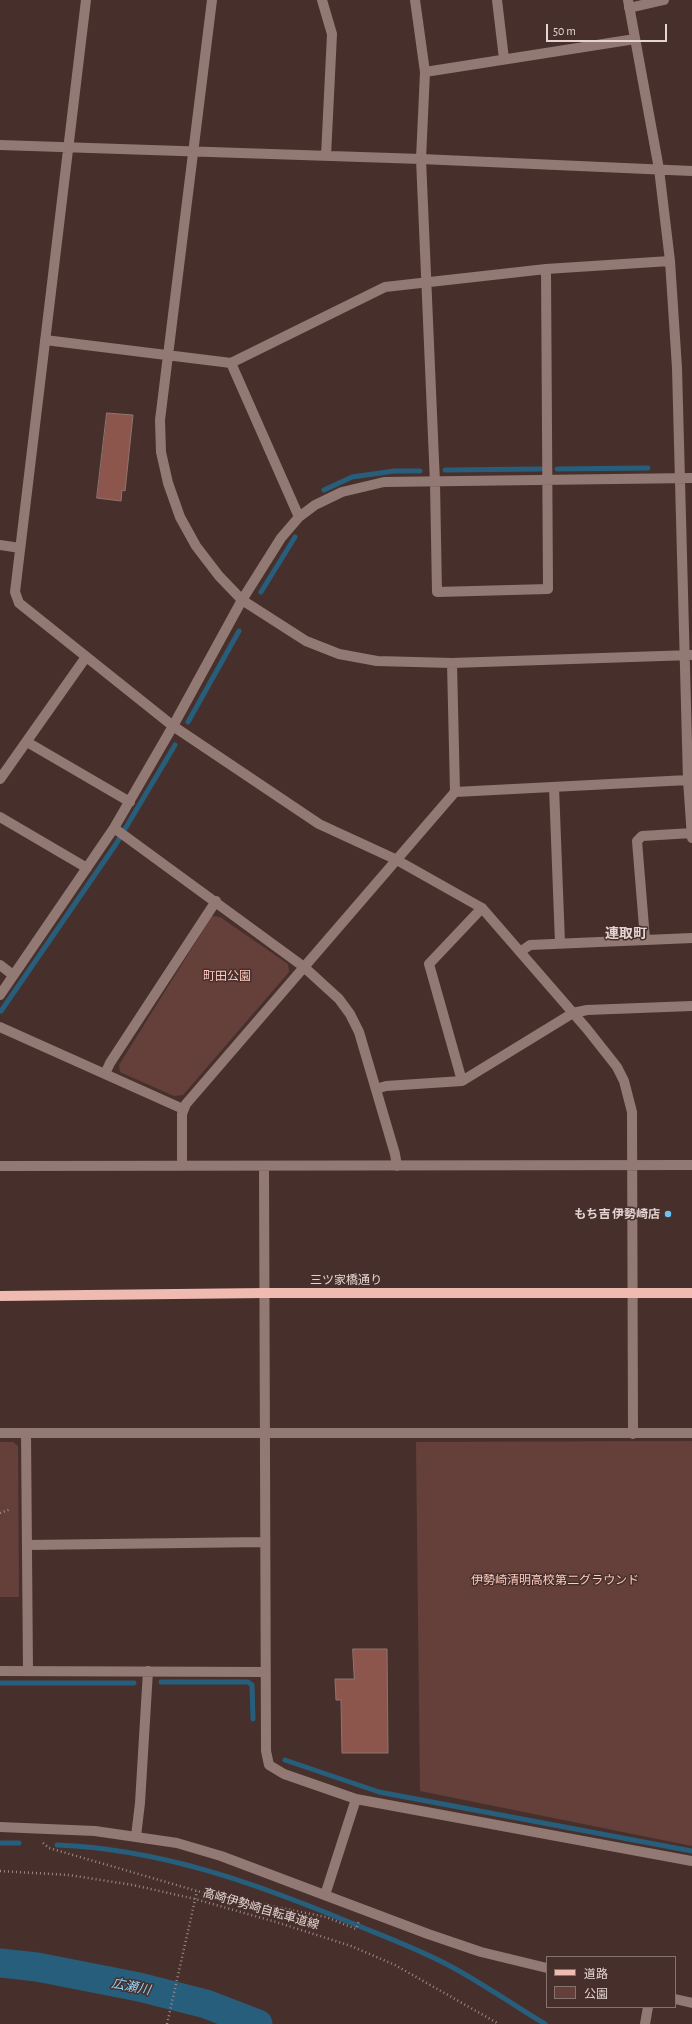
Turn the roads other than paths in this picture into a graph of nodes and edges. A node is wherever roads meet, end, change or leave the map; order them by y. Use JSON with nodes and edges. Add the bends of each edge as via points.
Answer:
{"nodes":[{"id":1,"x":86,"y":0,"type":"edge"},
{"id":2,"x":212,"y":0,"type":"edge"},
{"id":3,"x":322,"y":0,"type":"edge"},
{"id":4,"x":415,"y":0,"type":"edge"},
{"id":5,"x":497,"y":0,"type":"edge"},
{"id":6,"x":664,"y":0,"type":"edge"},
{"id":7,"x":629,"y":4,"type":"edge"},
{"id":8,"x":635,"y":39,"type":"junction"},
{"id":9,"x":504,"y":59,"type":"junction"},
{"id":10,"x":425,"y":72,"type":"junction"},
{"id":11,"x":0,"y":145,"type":"edge"},
{"id":12,"x":68,"y":147,"type":"junction"},
{"id":13,"x":193,"y":151,"type":"junction"},
{"id":14,"x":326,"y":156,"type":"junction"},
{"id":15,"x":420,"y":159,"type":"junction"},
{"id":16,"x":658,"y":169,"type":"junction"},
{"id":17,"x":692,"y":171,"type":"edge"},
{"id":18,"x":670,"y":261,"type":"junction"},
{"id":19,"x":546,"y":269,"type":"junction"},
{"id":20,"x":426,"y":282,"type":"junction"},
{"id":21,"x":45,"y":340,"type":"junction"},
{"id":22,"x":167,"y":354,"type":"junction"},
{"id":23,"x":232,"y":363,"type":"junction"},
{"id":24,"x":680,"y":477,"type":"junction"},
{"id":25,"x":692,"y":478,"type":"edge"},
{"id":26,"x":547,"y":480,"type":"junction"},
{"id":27,"x":435,"y":483,"type":"junction"},
{"id":28,"x":298,"y":517,"type":"junction"},
{"id":29,"x":0,"y":545,"type":"edge"},
{"id":30,"x":20,"y":548,"type":"junction"},
{"id":31,"x":242,"y":600,"type":"junction"},
{"id":32,"x":689,"y":655,"type":"edge"},
{"id":33,"x":86,"y":657,"type":"junction"},
{"id":34,"x":452,"y":663,"type":"junction"},
{"id":35,"x":173,"y":726,"type":"junction"},
{"id":36,"x":27,"y":742,"type":"junction"},
{"id":37,"x":0,"y":779,"type":"edge"},
{"id":38,"x":688,"y":780,"type":"junction"},
{"id":39,"x":554,"y":787,"type":"junction"},
{"id":40,"x":455,"y":792,"type":"junction"},
{"id":41,"x":130,"y":802,"type":"junction"},
{"id":42,"x":0,"y":817,"type":"edge"},
{"id":43,"x":114,"y":828,"type":"junction"},
{"id":44,"x":692,"y":833,"type":"edge"},
{"id":45,"x":692,"y":838,"type":"edge"},
{"id":46,"x":395,"y":859,"type":"junction"},
{"id":47,"x":87,"y":868,"type":"junction"},
{"id":48,"x":216,"y":901,"type":"junction"},
{"id":49,"x":482,"y":908,"type":"junction"},
{"id":50,"x":692,"y":938,"type":"edge"},
{"id":51,"x":645,"y":939,"type":"junction"},
{"id":52,"x":560,"y":943,"type":"junction"},
{"id":53,"x":520,"y":952,"type":"junction"},
{"id":54,"x":0,"y":966,"type":"edge"},
{"id":55,"x":304,"y":967,"type":"junction"},
{"id":56,"x":13,"y":975,"type":"junction"},
{"id":57,"x":0,"y":995,"type":"edge"},
{"id":58,"x":692,"y":1006,"type":"edge"},
{"id":59,"x":573,"y":1013,"type":"junction"},
{"id":60,"x":0,"y":1027,"type":"edge"},
{"id":61,"x":105,"y":1074,"type":"junction"},
{"id":62,"x":462,"y":1081,"type":"junction"},
{"id":63,"x":376,"y":1089,"type":"junction"},
{"id":64,"x":183,"y":1109,"type":"junction"},
{"id":65,"x":182,"y":1165,"type":"junction"},
{"id":66,"x":633,"y":1165,"type":"junction"},
{"id":67,"x":692,"y":1165,"type":"edge"},
{"id":68,"x":0,"y":1166,"type":"edge"},
{"id":69,"x":264,"y":1166,"type":"junction"},
{"id":70,"x":397,"y":1166,"type":"junction"},
{"id":71,"x":264,"y":1293,"type":"junction"},
{"id":72,"x":692,"y":1293,"type":"edge"},
{"id":73,"x":633,"y":1294,"type":"junction"},
{"id":74,"x":0,"y":1296,"type":"edge"},
{"id":75,"x":692,"y":1432,"type":"edge"},
{"id":76,"x":0,"y":1433,"type":"edge"},
{"id":77,"x":26,"y":1433,"type":"junction"},
{"id":78,"x":265,"y":1434,"type":"junction"},
{"id":79,"x":633,"y":1434,"type":"junction"},
{"id":80,"x":265,"y":1542,"type":"junction"},
{"id":81,"x":27,"y":1545,"type":"junction"},
{"id":82,"x":0,"y":1671,"type":"edge"},
{"id":83,"x":28,"y":1671,"type":"junction"},
{"id":84,"x":148,"y":1671,"type":"junction"},
{"id":85,"x":265,"y":1672,"type":"junction"},
{"id":86,"x":356,"y":1799,"type":"junction"},
{"id":87,"x":0,"y":1827,"type":"edge"},
{"id":88,"x":136,"y":1836,"type":"junction"},
{"id":89,"x":692,"y":1861,"type":"edge"},
{"id":90,"x":325,"y":1895,"type":"junction"},
{"id":91,"x":546,"y":1968,"type":"edge"},
{"id":92,"x":676,"y":1999,"type":"edge"},
{"id":93,"x":692,"y":2003,"type":"edge"},
{"id":94,"x":648,"y":2008,"type":"edge"},
{"id":95,"x":645,"y":2024,"type":"edge"}],
"edges":[{"from":1,"to":12,"type":"street"},
{"from":2,"to":13,"type":"street"},
{"from":3,"to":14,"type":"street","via":[[332,34]]},
{"from":4,"to":10,"type":"street"},
{"from":5,"to":9,"type":"street"},
{"from":6,"to":7,"type":"street"},
{"from":7,"to":8,"type":"street"},
{"from":8,"to":9,"type":"street"},
{"from":8,"to":16,"type":"street"},
{"from":9,"to":10,"type":"street"},
{"from":10,"to":15,"type":"street"},
{"from":11,"to":12,"type":"street"},
{"from":12,"to":13,"type":"street"},
{"from":12,"to":21,"type":"street"},
{"from":13,"to":14,"type":"street"},
{"from":13,"to":22,"type":"street"},
{"from":14,"to":15,"type":"street"},
{"from":15,"to":16,"type":"street"},
{"from":15,"to":20,"type":"street"},
{"from":16,"to":17,"type":"street"},
{"from":16,"to":18,"type":"street"},
{"from":18,"to":19,"type":"street"},
{"from":18,"to":24,"type":"street","via":[[677,368]]},
{"from":19,"to":20,"type":"street"},
{"from":19,"to":26,"type":"street"},
{"from":20,"to":23,"type":"street","via":[[385,287]]},
{"from":20,"to":27,"type":"street"},
{"from":21,"to":22,"type":"street"},
{"from":21,"to":30,"type":"street"},
{"from":22,"to":23,"type":"street"},
{"from":22,"to":31,"type":"street","via":[[160,420],[161,452],[168,483],[180,517],[196,546]]},
{"from":23,"to":28,"type":"street"},
{"from":24,"to":25,"type":"street"},
{"from":24,"to":26,"type":"street"},
{"from":24,"to":32,"type":"street"},
{"from":26,"to":27,"type":"street"},
{"from":26,"to":27,"type":"street","via":[[548,589],[437,592]]},
{"from":27,"to":28,"type":"street","via":[[384,482],[342,492],[315,505]]},
{"from":28,"to":31,"type":"street","via":[[281,538]]},
{"from":29,"to":30,"type":"street"},
{"from":30,"to":33,"type":"street","via":[[16,598]]},
{"from":31,"to":34,"type":"street","via":[[306,641],[339,654],[377,661]]},
{"from":31,"to":35,"type":"street"},
{"from":32,"to":34,"type":"street"},
{"from":32,"to":38,"type":"street"},
{"from":33,"to":35,"type":"street"},
{"from":33,"to":36,"type":"street"},
{"from":34,"to":40,"type":"street"},
{"from":35,"to":41,"type":"street"},
{"from":35,"to":46,"type":"street","via":[[319,824]]},
{"from":36,"to":37,"type":"street"},
{"from":36,"to":41,"type":"street"},
{"from":38,"to":39,"type":"street"},
{"from":38,"to":44,"type":"street"},
{"from":39,"to":40,"type":"street"},
{"from":39,"to":52,"type":"street"},
{"from":40,"to":46,"type":"street"},
{"from":41,"to":43,"type":"street"},
{"from":42,"to":47,"type":"street"},
{"from":43,"to":47,"type":"street"},
{"from":43,"to":48,"type":"street"},
{"from":44,"to":45,"type":"street"},
{"from":44,"to":51,"type":"street","via":[[642,836],[637,842]]},
{"from":46,"to":49,"type":"street"},
{"from":46,"to":55,"type":"street"},
{"from":47,"to":56,"type":"street"},
{"from":48,"to":55,"type":"street"},
{"from":48,"to":61,"type":"street"},
{"from":49,"to":53,"type":"street"},
{"from":49,"to":62,"type":"street","via":[[429,964]]},
{"from":50,"to":51,"type":"street"},
{"from":51,"to":52,"type":"street"},
{"from":52,"to":53,"type":"street","via":[[530,945]]},
{"from":53,"to":59,"type":"street"},
{"from":54,"to":56,"type":"street"},
{"from":55,"to":63,"type":"street","via":[[332,991],[350,1014],[362,1042]]},
{"from":55,"to":64,"type":"street"},
{"from":56,"to":57,"type":"street"},
{"from":58,"to":59,"type":"street","via":[[587,1010]]},
{"from":59,"to":62,"type":"street"},
{"from":59,"to":66,"type":"street","via":[[624,1081],[632,1112]]},
{"from":60,"to":61,"type":"street"},
{"from":61,"to":64,"type":"street"},
{"from":62,"to":63,"type":"street","via":[[386,1086]]},
{"from":63,"to":70,"type":"street"},
{"from":64,"to":65,"type":"street"},
{"from":65,"to":68,"type":"street"},
{"from":65,"to":69,"type":"street"},
{"from":66,"to":67,"type":"street"},
{"from":66,"to":70,"type":"street"},
{"from":66,"to":73,"type":"street"},
{"from":69,"to":70,"type":"street"},
{"from":69,"to":71,"type":"street"},
{"from":71,"to":73,"type":"main road","name":"三ツ家橋通り"},
{"from":71,"to":74,"type":"main road","name":"三ツ家橋通り"},
{"from":71,"to":78,"type":"street"},
{"from":72,"to":73,"type":"main road","name":"三ツ家橋通り"},
{"from":73,"to":79,"type":"street"},
{"from":75,"to":79,"type":"street"},
{"from":76,"to":77,"type":"street"},
{"from":77,"to":78,"type":"street"},
{"from":77,"to":81,"type":"street"},
{"from":78,"to":79,"type":"street"},
{"from":78,"to":80,"type":"street"},
{"from":80,"to":81,"type":"street"},
{"from":80,"to":85,"type":"street"},
{"from":81,"to":83,"type":"street"},
{"from":82,"to":83,"type":"street"},
{"from":83,"to":84,"type":"street"},
{"from":84,"to":85,"type":"street"},
{"from":84,"to":88,"type":"street"},
{"from":85,"to":86,"type":"street","via":[[266,1752],[269,1764],[284,1774]]},
{"from":86,"to":89,"type":"street"},
{"from":86,"to":90,"type":"street"},
{"from":87,"to":88,"type":"street","via":[[66,1828]]},
{"from":88,"to":90,"type":"street","via":[[177,1843],[221,1856]]},
{"from":90,"to":91,"type":"street","via":[[465,1947]]},
{"from":92,"to":93,"type":"street"},
{"from":94,"to":95,"type":"street"}]}
